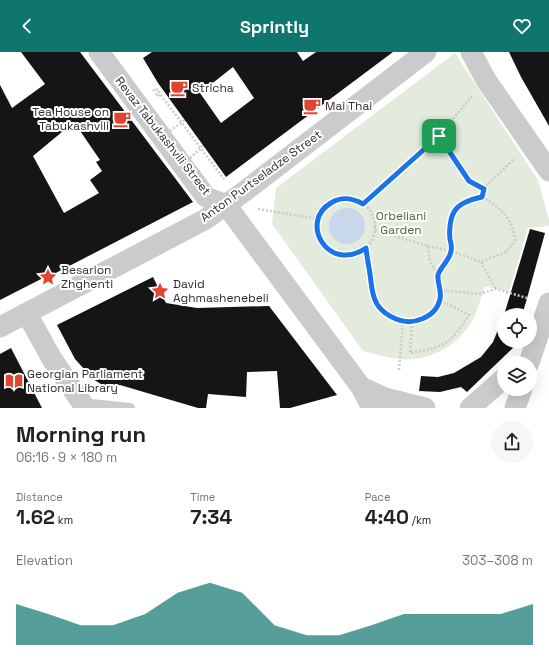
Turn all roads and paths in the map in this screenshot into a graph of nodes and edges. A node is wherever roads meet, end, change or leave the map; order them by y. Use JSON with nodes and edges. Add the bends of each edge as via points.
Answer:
{"nodes":[{"id":1,"x":98,"y":52,"type":"edge"},
{"id":2,"x":426,"y":52,"type":"edge"},
{"id":3,"x":471,"y":52,"type":"edge"},
{"id":4,"x":486,"y":80,"type":"junction"},
{"id":5,"x":160,"y":94,"type":"dead end"},
{"id":6,"x":185,"y":120,"type":"dead end"},
{"id":7,"x":170,"y":131,"type":"dead end"},
{"id":8,"x":439,"y":136,"type":"junction"},
{"id":9,"x":530,"y":143,"type":"junction"},
{"id":10,"x":203,"y":146,"type":"dead end"},
{"id":11,"x":190,"y":158,"type":"dead end"},
{"id":12,"x":549,"y":171,"type":"edge"},
{"id":13,"x":224,"y":180,"type":"dead end"},
{"id":14,"x":484,"y":189,"type":"junction"},
{"id":15,"x":482,"y":197,"type":"junction"},
{"id":16,"x":363,"y":204,"type":"junction"},
{"id":17,"x":226,"y":205,"type":"junction"},
{"id":18,"x":258,"y":209,"type":"dead end"},
{"id":19,"x":318,"y":219,"type":"junction"},
{"id":20,"x":375,"y":230,"type":"junction"},
{"id":21,"x":428,"y":246,"type":"junction"},
{"id":22,"x":366,"y":248,"type":"junction"},
{"id":23,"x":452,"y":251,"type":"junction"},
{"id":24,"x":481,"y":262,"type":"junction"},
{"id":25,"x":438,"y":275,"type":"junction"},
{"id":26,"x":496,"y":289,"type":"junction"},
{"id":27,"x":441,"y":290,"type":"junction"},
{"id":28,"x":527,"y":298,"type":"dead end"},
{"id":29,"x":440,"y":300,"type":"junction"},
{"id":30,"x":549,"y":302,"type":"edge"},
{"id":31,"x":27,"y":314,"type":"junction"},
{"id":32,"x":403,"y":322,"type":"junction"},
{"id":33,"x":412,"y":322,"type":"junction"},
{"id":34,"x":0,"y":327,"type":"edge"},
{"id":35,"x":529,"y":356,"type":"edge"},
{"id":36,"x":399,"y":370,"type":"dead end"},
{"id":37,"x":497,"y":384,"type":"edge"},
{"id":38,"x":361,"y":387,"type":"junction"},
{"id":39,"x":520,"y":396,"type":"edge"},
{"id":40,"x":82,"y":403,"type":"joint"},
{"id":41,"x":130,"y":408,"type":"edge"},
{"id":42,"x":372,"y":408,"type":"edge"},
{"id":43,"x":425,"y":408,"type":"edge"},
{"id":44,"x":470,"y":408,"type":"edge"},
{"id":45,"x":516,"y":408,"type":"edge"}],
"edges":[{"from":1,"to":17,"type":"street","name":"Revaz Tabukashvili Street","via":[[206,197]]},
{"from":2,"to":17,"type":"street","name":"Anton Purtseladze Street"},
{"from":3,"to":4,"type":"street"},
{"from":4,"to":8,"type":"path"},
{"from":4,"to":9,"type":"street"},
{"from":5,"to":13,"type":"path"},
{"from":6,"to":7,"type":"path","bridge":true},
{"from":8,"to":14,"type":"path","via":[[469,181]]},
{"from":8,"to":16,"type":"path"},
{"from":9,"to":12,"type":"street"},
{"from":9,"to":14,"type":"path"},
{"from":10,"to":11,"type":"path","bridge":true},
{"from":14,"to":15,"type":"path"},
{"from":15,"to":23,"type":"path","via":[[458,207],[453,213],[450,236]]},
{"from":15,"to":24,"type":"path","via":[[507,215],[515,231],[516,241],[506,252]]},
{"from":16,"to":19,"type":"path","via":[[355,199],[336,200],[328,204]]},
{"from":16,"to":20,"type":"path","via":[[373,215]]},
{"from":17,"to":31,"type":"street","name":"Anton Purtseladze Street"},
{"from":17,"to":38,"type":"street"},
{"from":18,"to":19,"type":"path"},
{"from":19,"to":22,"type":"path","via":[[319,238],[331,252],[349,256],[358,254]]},
{"from":20,"to":21,"type":"path"},
{"from":20,"to":22,"type":"path","via":[[372,241]]},
{"from":21,"to":23,"type":"path"},
{"from":21,"to":25,"type":"path","via":[[430,261]]},
{"from":22,"to":32,"type":"path","via":[[372,295],[376,304],[392,318]]},
{"from":23,"to":24,"type":"path"},
{"from":23,"to":25,"type":"path"},
{"from":24,"to":26,"type":"path"},
{"from":25,"to":27,"type":"path"},
{"from":26,"to":27,"type":"path","via":[[479,294]]},
{"from":26,"to":28,"type":"path"},
{"from":27,"to":29,"type":"path"},
{"from":29,"to":33,"type":"path","via":[[435,310],[424,318]]},
{"from":29,"to":33,"type":"path","via":[[468,315],[456,335],[444,345],[410,353]]},
{"from":30,"to":35,"type":"street"},
{"from":31,"to":34,"type":"street","name":"Anton Purtseladze Street"},
{"from":31,"to":40,"type":"street","via":[[52,359]]},
{"from":32,"to":33,"type":"path"},
{"from":32,"to":36,"type":"path"},
{"from":37,"to":44,"type":"street"},
{"from":38,"to":42,"type":"street"},
{"from":38,"to":43,"type":"street","via":[[385,398]]},
{"from":39,"to":45,"type":"street"},
{"from":40,"to":41,"type":"lane"}]}
